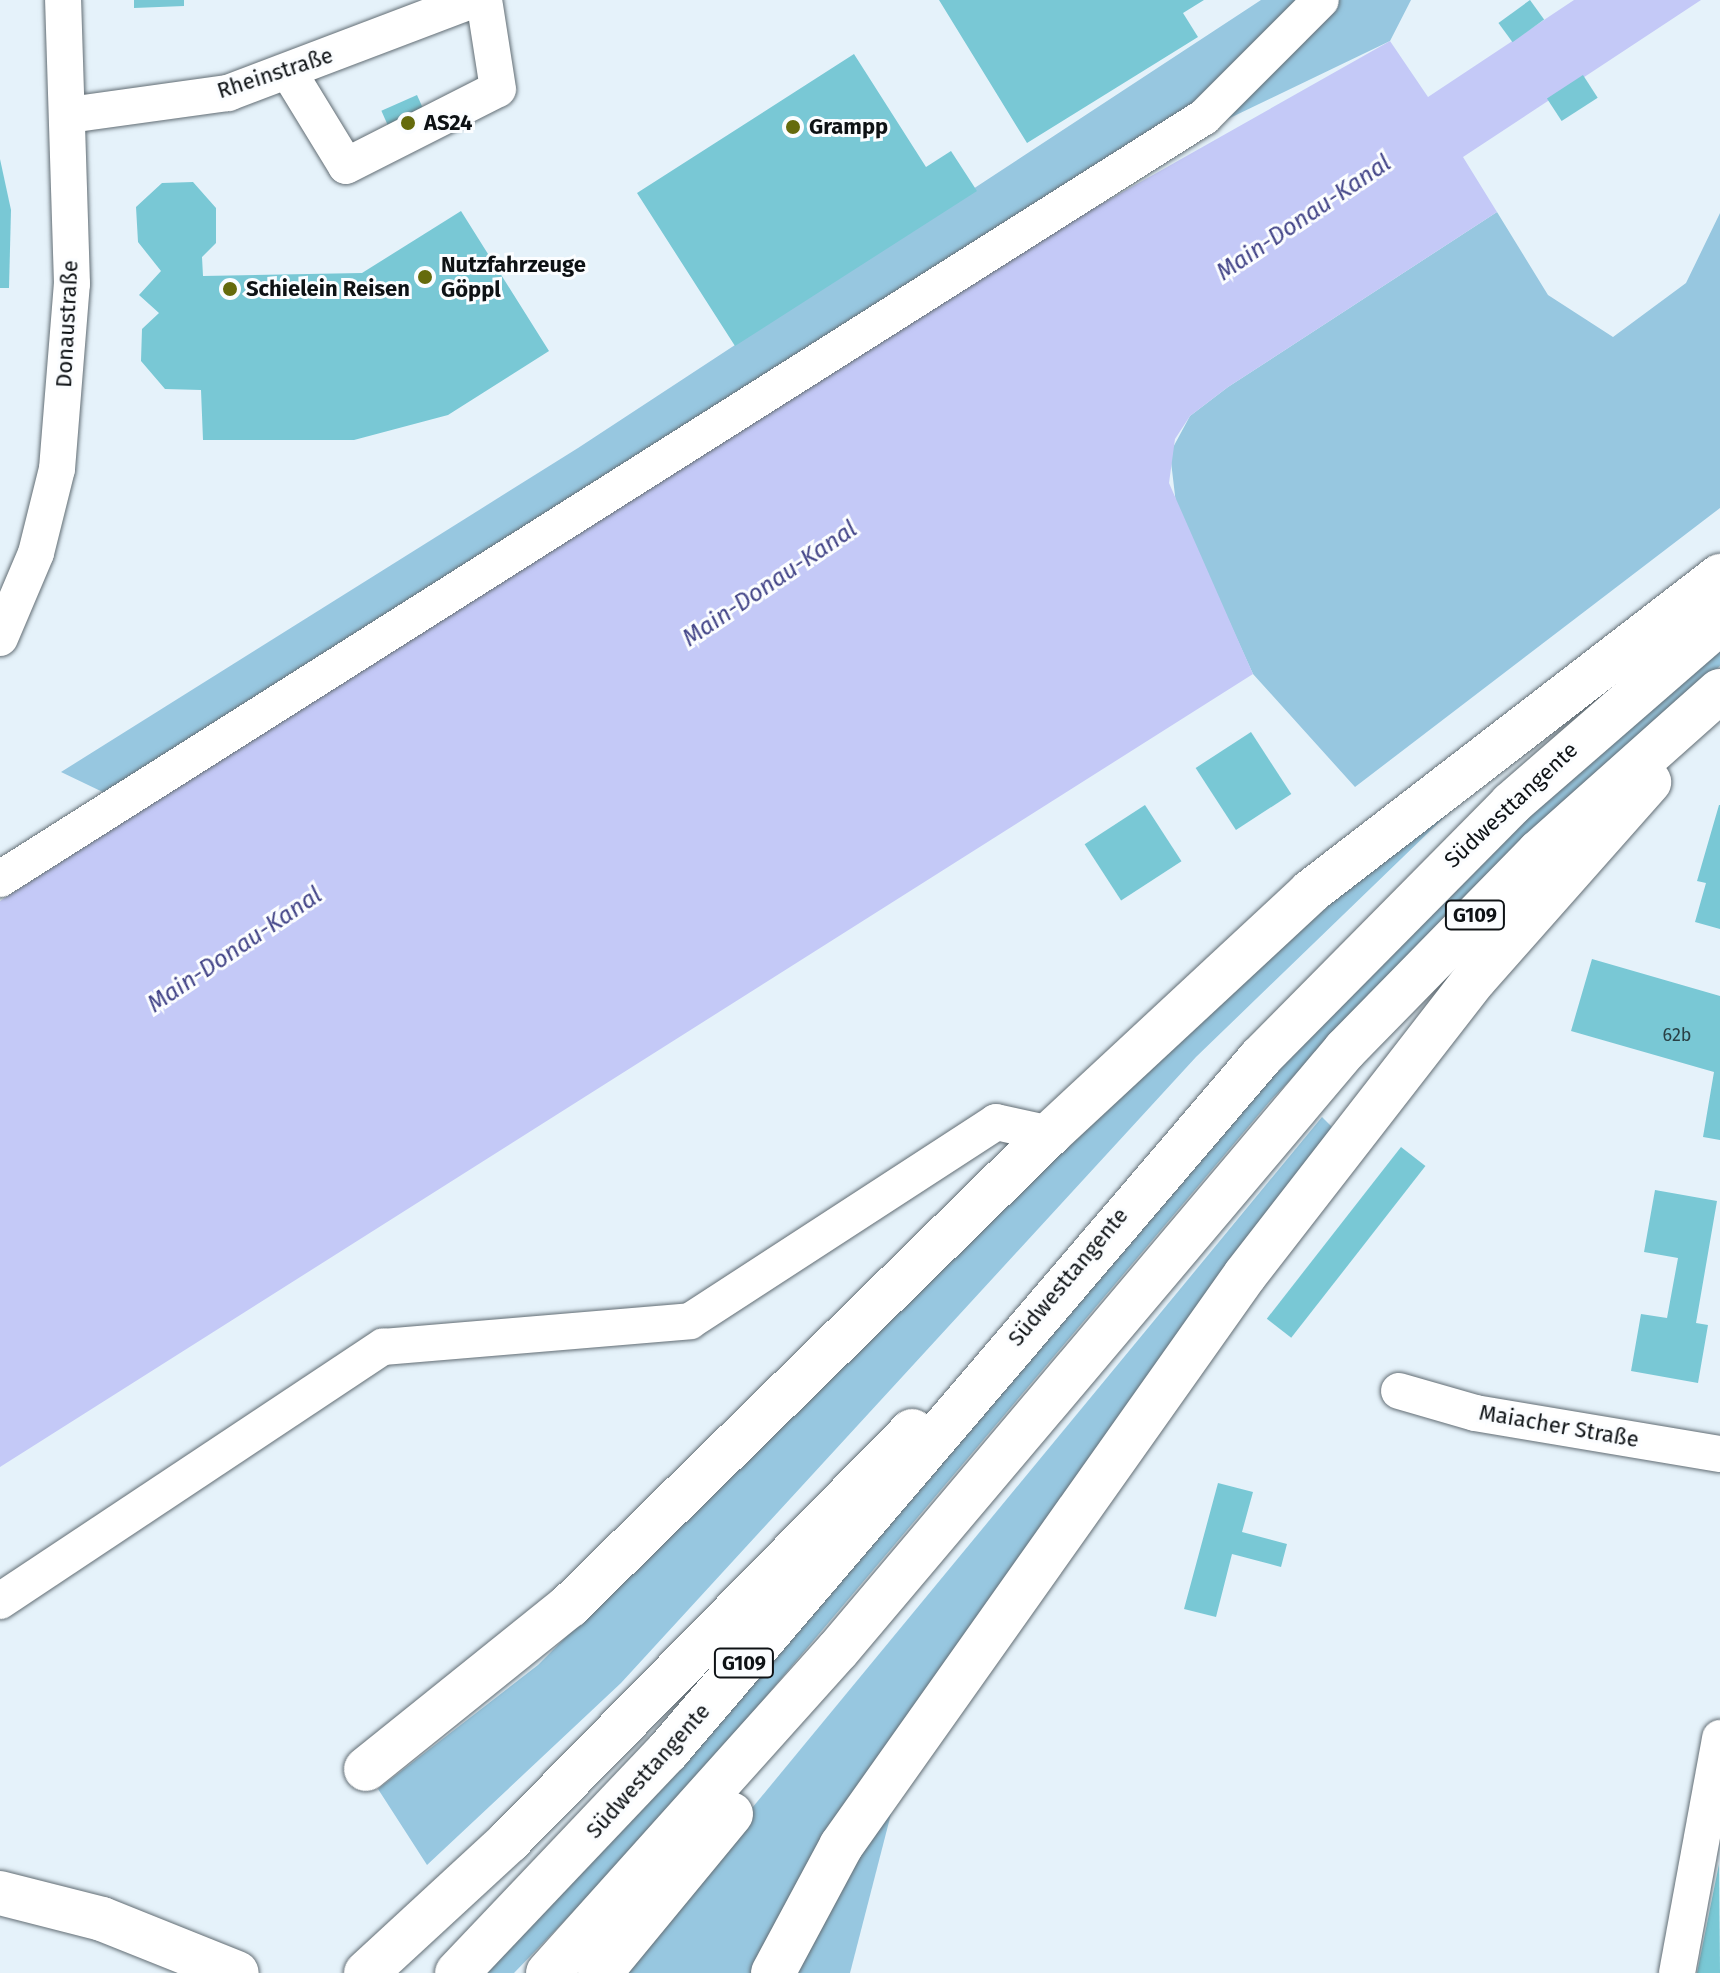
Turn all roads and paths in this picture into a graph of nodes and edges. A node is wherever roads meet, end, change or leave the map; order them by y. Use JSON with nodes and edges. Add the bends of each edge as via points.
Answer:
{"nodes":[{"id":1,"x":63,"y":0,"type":"edge"},
{"id":2,"x":473,"y":0,"type":"edge"},
{"id":3,"x":484,"y":0,"type":"edge"},
{"id":4,"x":1321,"y":0,"type":"edge"},
{"id":5,"x":288,"y":71,"type":"junction"},
{"id":6,"x":69,"y":115,"type":"junction"},
{"id":7,"x":1720,"y":576,"type":"edge"},
{"id":8,"x":1720,"y":622,"type":"edge"},
{"id":9,"x":0,"y":638,"type":"edge"},
{"id":10,"x":1720,"y":691,"type":"edge"},
{"id":11,"x":1720,"y":699,"type":"edge"},
{"id":12,"x":0,"y":879,"type":"edge"},
{"id":13,"x":1050,"y":1134,"type":"junction"},
{"id":14,"x":1016,"y":1338,"type":"junction"},
{"id":15,"x":1399,"y":1391,"type":"dead end"},
{"id":16,"x":1720,"y":1454,"type":"edge"},
{"id":17,"x":0,"y":1601,"type":"edge"},
{"id":18,"x":838,"y":1650,"type":"junction"},
{"id":19,"x":1720,"y":1738,"type":"edge"},
{"id":20,"x":366,"y":1769,"type":"dead end"},
{"id":21,"x":0,"y":1893,"type":"edge"},
{"id":22,"x":237,"y":1973,"type":"edge"},
{"id":23,"x":366,"y":1973,"type":"edge"},
{"id":24,"x":457,"y":1973,"type":"edge"},
{"id":25,"x":548,"y":1973,"type":"edge"},
{"id":26,"x":600,"y":1973,"type":"edge"},
{"id":27,"x":773,"y":1973,"type":"edge"},
{"id":28,"x":1677,"y":1973,"type":"edge"}],
"edges":[{"from":1,"to":6,"type":"street","name":"Donaustraße"},
{"from":2,"to":5,"type":"street","name":"Rheinstraße"},
{"from":3,"to":5,"type":"street","via":[[498,89],[346,166]]},
{"from":4,"to":12,"type":"street","via":[[1204,117]]},
{"from":5,"to":6,"type":"street","name":"Rheinstraße","via":[[228,93]]},
{"from":6,"to":9,"type":"street","name":"Donaustraße","via":[[72,284],[57,469],[36,553]]},
{"from":7,"to":13,"type":"highway","via":[[1391,824]]},
{"from":8,"to":14,"type":"highway","name":"Südwesttangente","number":"G109","via":[[1557,762],[1354,957]]},
{"from":10,"to":18,"type":"highway","number":"G109","via":[[1539,852],[1345,1050]]},
{"from":11,"to":27,"type":"highway","via":[[1456,1001],[1245,1275],[841,1846]]},
{"from":13,"to":17,"type":"street","via":[[996,1122],[690,1321],[383,1347]]},
{"from":13,"to":20,"type":"highway","via":[[569,1606]]},
{"from":14,"to":23,"type":"highway","via":[[857,1480],[520,1830]]},
{"from":14,"to":24,"type":"highway","name":"Südwesttangente","number":"G109","via":[[667,1752]]},
{"from":15,"to":16,"type":"street","name":"Maiacher Straße","via":[[1475,1413]]},
{"from":18,"to":25,"type":"highway","number":"G109"},
{"from":18,"to":26,"type":"highway","via":[[720,1829]]},
{"from":19,"to":28,"type":"street"},
{"from":21,"to":22,"type":"highway","via":[[102,1919]]}]}
